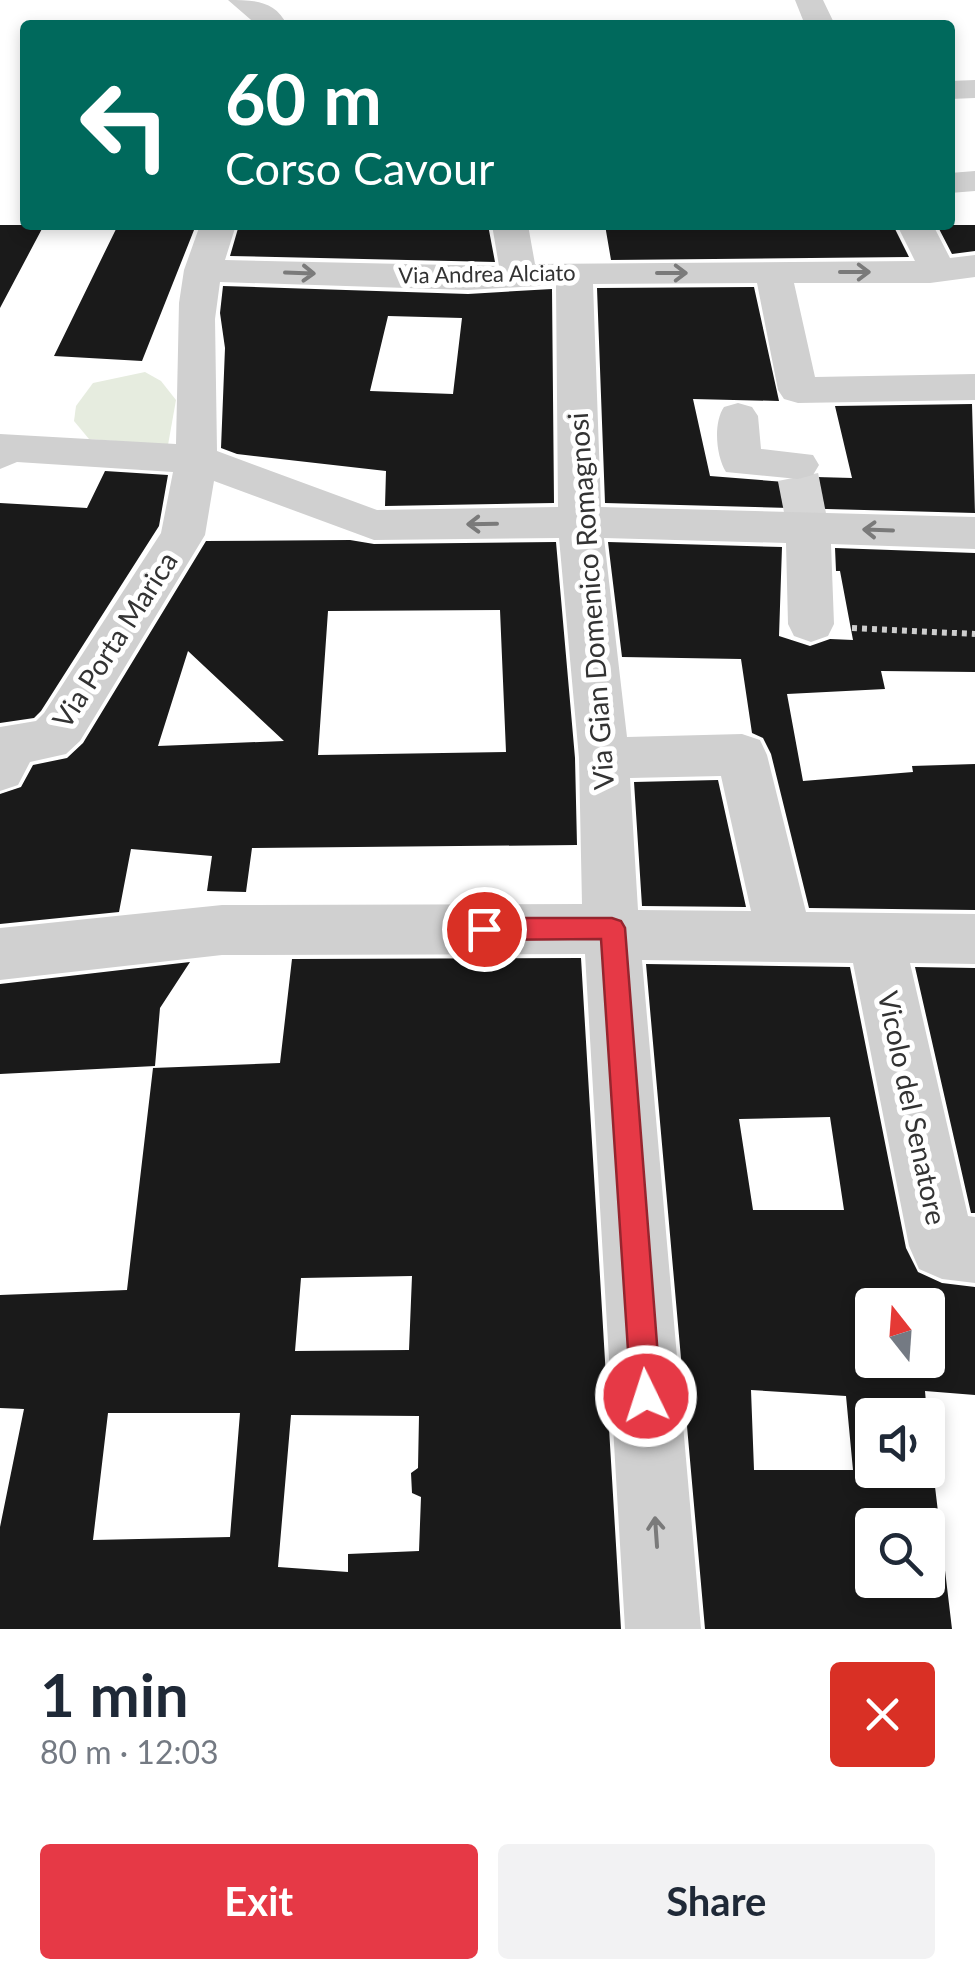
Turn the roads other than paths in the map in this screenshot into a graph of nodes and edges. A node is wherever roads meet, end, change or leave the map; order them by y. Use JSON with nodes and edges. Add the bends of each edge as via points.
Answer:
{"nodes":[{"id":1,"x":242,"y":0,"type":"edge"},
{"id":2,"x":270,"y":20,"type":"edge"},
{"id":3,"x":216,"y":230,"type":"edge"},
{"id":4,"x":511,"y":230,"type":"edge"},
{"id":5,"x":918,"y":230,"type":"edge"},
{"id":6,"x":975,"y":266,"type":"edge"},
{"id":7,"x":937,"y":268,"type":"junction"},
{"id":8,"x":202,"y":270,"type":"junction"},
{"id":9,"x":574,"y":272,"type":"junction"},
{"id":10,"x":772,"y":273,"type":"junction"},
{"id":11,"x":518,"y":274,"type":"junction"},
{"id":12,"x":975,"y":388,"type":"edge"},
{"id":13,"x":798,"y":390,"type":"junction"},
{"id":14,"x":738,"y":416,"type":"dead end"},
{"id":15,"x":2,"y":451,"type":"edge"},
{"id":16,"x":196,"y":459,"type":"junction"},
{"id":17,"x":580,"y":522,"type":"junction"},
{"id":18,"x":808,"y":528,"type":"junction"},
{"id":19,"x":975,"y":533,"type":"edge"},
{"id":20,"x":811,"y":624,"type":"road end"},
{"id":21,"x":604,"y":758,"type":"junction"},
{"id":22,"x":0,"y":770,"type":"edge"},
{"id":23,"x":612,"y":928,"type":"junction"},
{"id":24,"x":784,"y":935,"type":"junction"},
{"id":25,"x":876,"y":938,"type":"junction"},
{"id":26,"x":975,"y":939,"type":"edge"},
{"id":27,"x":0,"y":954,"type":"edge"},
{"id":28,"x":975,"y":1250,"type":"edge"},
{"id":29,"x":663,"y":1629,"type":"edge"}],
"edges":[{"from":1,"to":2,"type":"street"},
{"from":3,"to":8,"type":"street"},
{"from":4,"to":11,"type":"street"},
{"from":5,"to":7,"type":"street"},
{"from":6,"to":7,"type":"street","name":"Via Andrea Alciato"},
{"from":10,"to":7,"type":"street","name":"Via Andrea Alciato","one_way":true},
{"from":8,"to":11,"type":"street","name":"Via Andrea Alciato","one_way":true,"via":[[468,279]]},
{"from":8,"to":16,"type":"street"},
{"from":9,"to":10,"type":"street","name":"Via Andrea Alciato","one_way":true},
{"from":9,"to":11,"type":"street","name":"Via Andrea Alciato"},
{"from":9,"to":17,"type":"street","name":"Via Gian Domenico Romagnosi"},
{"from":10,"to":13,"type":"street"},
{"from":12,"to":13,"type":"street"},
{"from":13,"to":14,"type":"street","via":[[798,471],[741,462]]},
{"from":15,"to":16,"type":"street"},
{"from":17,"to":16,"type":"street","one_way":true,"via":[[374,525]]},
{"from":16,"to":22,"type":"street","name":"Via Porta Marica","via":[[183,535],[62,727],[48,740],[14,743]]},
{"from":17,"to":18,"type":"street"},
{"from":17,"to":21,"type":"street","name":"Via Gian Domenico Romagnosi"},
{"from":19,"to":18,"type":"street","one_way":true},
{"from":18,"to":20,"type":"street"},
{"from":21,"to":23,"type":"street","name":"Via Gian Domenico Romagnosi"},
{"from":21,"to":24,"type":"street","via":[[742,755]]},
{"from":23,"to":24,"type":"street","via":[[630,935]]},
{"from":23,"to":27,"type":"street","via":[[222,930]]},
{"from":29,"to":23,"type":"street","name":"Via Gian Domenico Romagnosi","one_way":true},
{"from":24,"to":25,"type":"street"},
{"from":25,"to":26,"type":"street"},
{"from":25,"to":28,"type":"street","name":"Vicolo del Senatore","via":[[942,1246]]}]}
